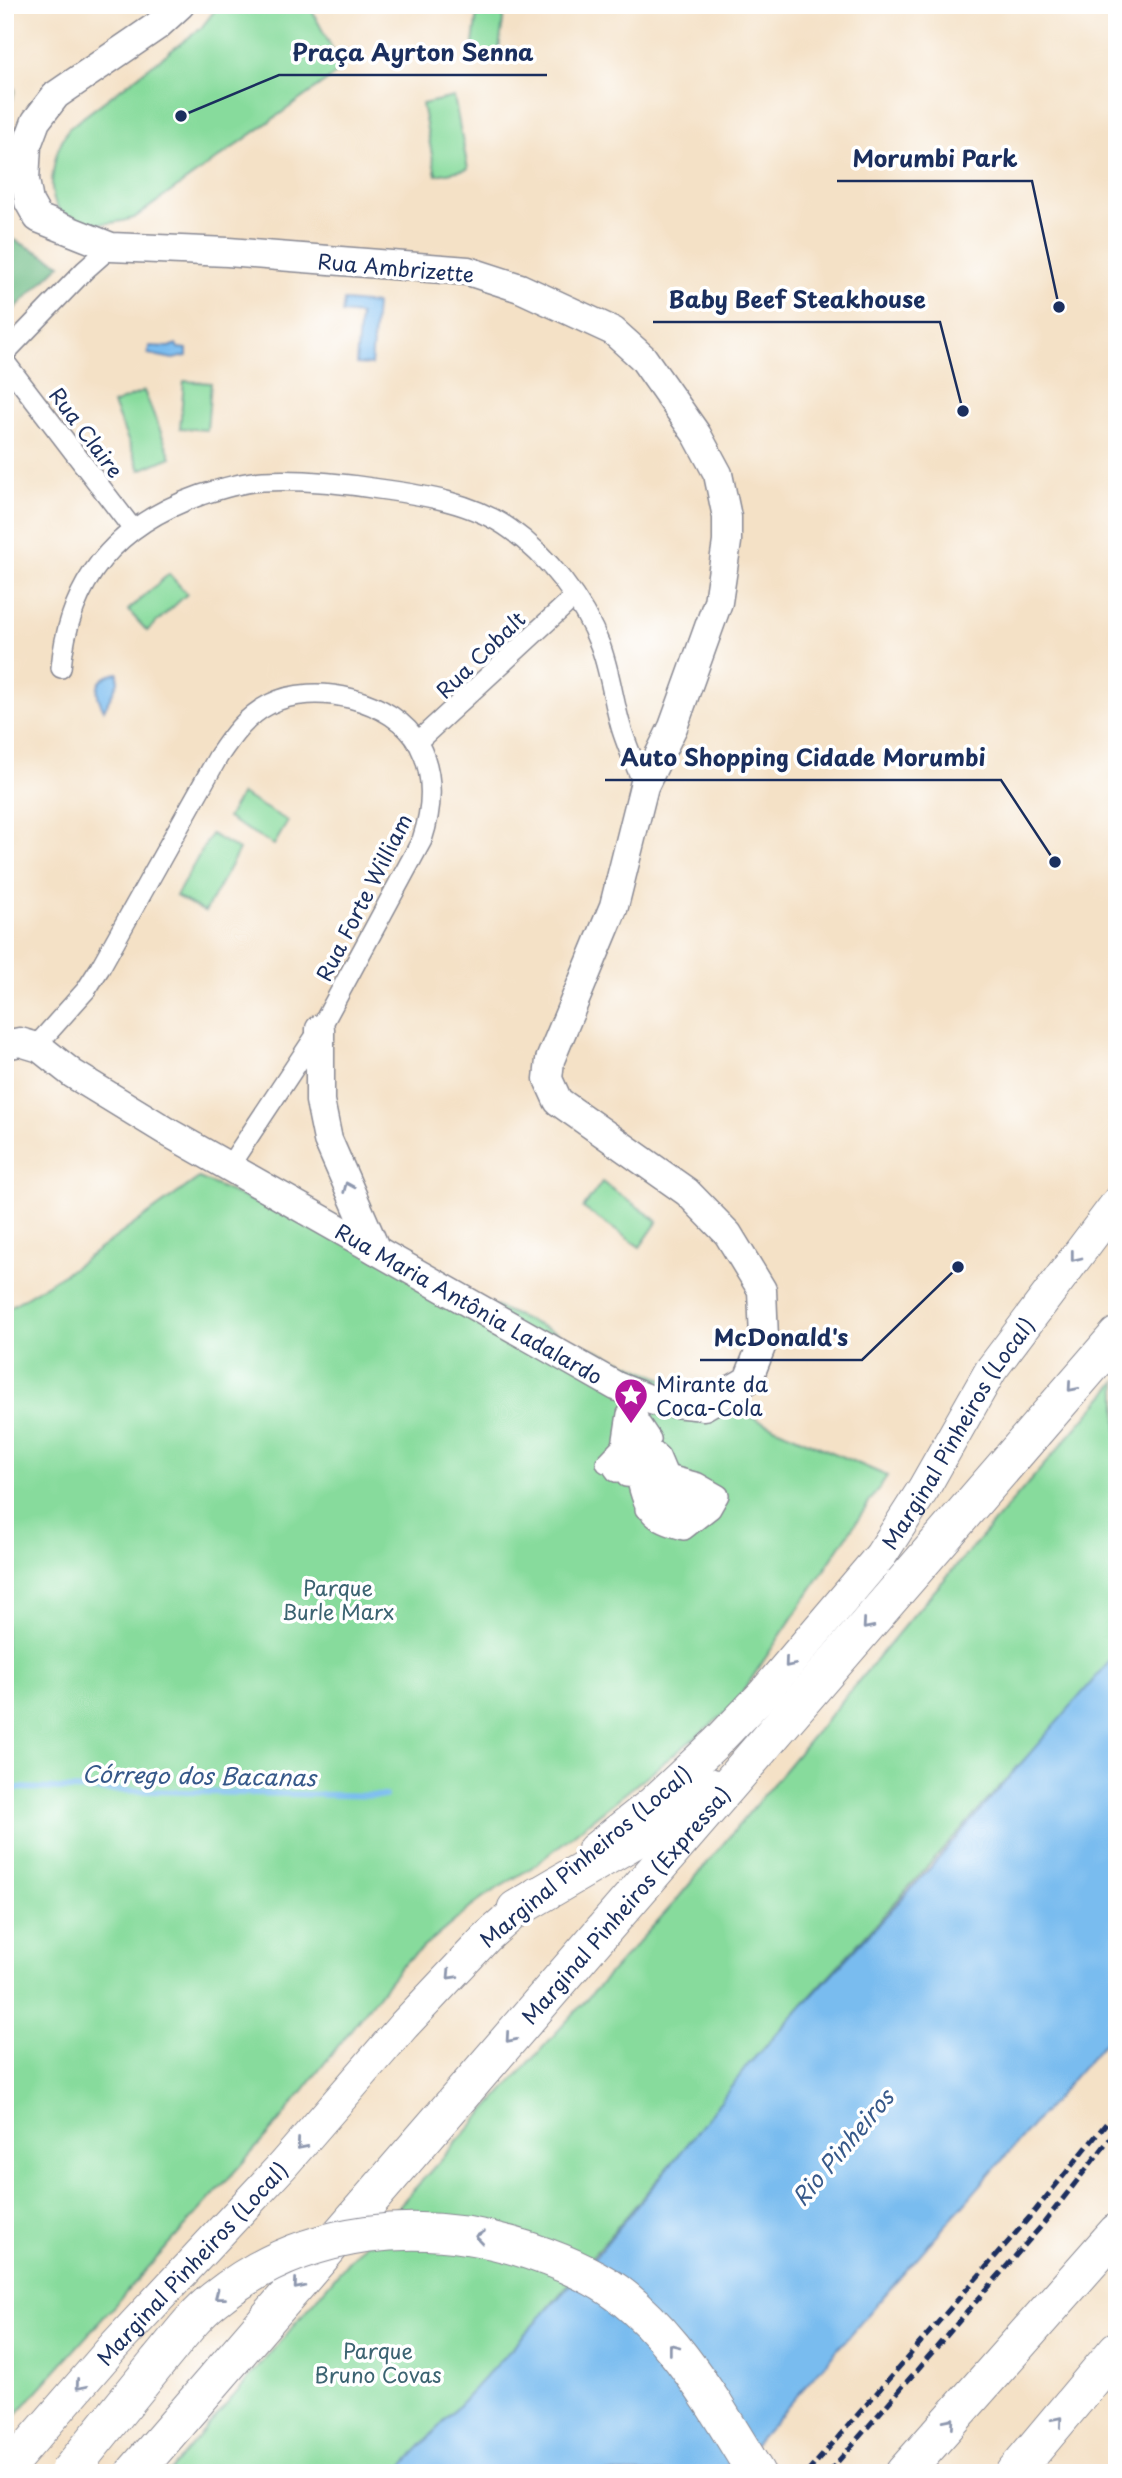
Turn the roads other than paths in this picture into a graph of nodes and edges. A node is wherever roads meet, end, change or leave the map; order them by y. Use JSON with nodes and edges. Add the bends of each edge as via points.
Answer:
{"nodes":[{"id":1,"x":180,"y":5,"type":"edge"},
{"id":2,"x":111,"y":247,"type":"junction"},
{"id":3,"x":5,"y":354,"type":"edge"},
{"id":4,"x":5,"y":362,"type":"edge"},
{"id":5,"x":132,"y":528,"type":"junction"},
{"id":6,"x":574,"y":597,"type":"junction"},
{"id":7,"x":718,"y":602,"type":"joint"},
{"id":8,"x":61,"y":668,"type":"dead end"},
{"id":9,"x":417,"y":742,"type":"junction"},
{"id":10,"x":644,"y":786,"type":"junction"},
{"id":11,"x":320,"y":1029,"type":"junction"},
{"id":12,"x":5,"y":1045,"type":"edge"},
{"id":13,"x":36,"y":1046,"type":"junction"},
{"id":14,"x":230,"y":1165,"type":"junction"},
{"id":15,"x":1117,"y":1203,"type":"edge"},
{"id":16,"x":376,"y":1250,"type":"junction"},
{"id":17,"x":1117,"y":1336,"type":"edge"},
{"id":18,"x":607,"y":1463,"type":"dead end"},
{"id":19,"x":653,"y":1500,"type":"junction"},
{"id":20,"x":762,"y":1746,"type":"junction"},
{"id":21,"x":516,"y":1909,"type":"junction"},
{"id":22,"x":1117,"y":2232,"type":"edge"},
{"id":23,"x":1117,"y":2350,"type":"edge"},
{"id":24,"x":713,"y":2403,"type":"junction"},
{"id":25,"x":5,"y":2472,"type":"edge"},
{"id":26,"x":68,"y":2473,"type":"edge"},
{"id":27,"x":134,"y":2473,"type":"edge"},
{"id":28,"x":737,"y":2473,"type":"edge"},
{"id":29,"x":756,"y":2473,"type":"edge"},
{"id":30,"x":904,"y":2473,"type":"edge"},
{"id":31,"x":1014,"y":2473,"type":"edge"}],
"edges":[{"from":1,"to":2,"type":"street","name":"Rua Ambrizette","via":[[57,95],[37,121],[27,145],[25,180],[38,218]]},
{"from":2,"to":3,"type":"street"},
{"from":2,"to":7,"type":"street","name":"Rua Ambrizette","via":[[468,271],[520,288],[612,331],[643,358],[667,390],[710,454],[718,474],[727,542]]},
{"from":4,"to":5,"type":"street","name":"Rua Claire"},
{"from":5,"to":6,"type":"street","via":[[175,504],[260,481],[306,481],[414,494],[452,502],[509,529],[538,554]]},
{"from":5,"to":8,"type":"street","via":[[86,582],[64,632]]},
{"from":6,"to":9,"type":"street","name":"Rua Cobalt"},
{"from":6,"to":10,"type":"street","via":[[600,644],[621,726]]},
{"from":7,"to":10,"type":"street","name":"Rua Maria Antônia Ladalardo","via":[[673,727]]},
{"from":9,"to":11,"type":"street","name":"Rua Forte William","via":[[431,795],[426,828]]},
{"from":9,"to":13,"type":"street","via":[[380,710],[343,695],[292,696],[251,716],[218,757],[86,990]]},
{"from":10,"to":16,"type":"street","name":"Rua Maria Antônia Ladalardo","via":[[614,906],[550,1060],[548,1079],[558,1101],[687,1192],[728,1234],[762,1290],[764,1339],[748,1380],[704,1406],[654,1401],[615,1386]]},
{"from":11,"to":14,"type":"street","name":"Rua Forte William"},
{"from":16,"to":11,"type":"street","one_way":true,"via":[[328,1140],[320,1101]]},
{"from":12,"to":13,"type":"street"},
{"from":13,"to":14,"type":"street","name":"Rua Maria Antônia Ladalardo","via":[[84,1081]]},
{"from":14,"to":16,"type":"street","name":"Rua Maria Antônia Ladalardo"},
{"from":15,"to":21,"type":"main road","name":"Marginal Pinheiros (Local)","one_way":true,"via":[[991,1370],[881,1555],[763,1694],[653,1802]]},
{"from":17,"to":20,"type":"highway","name":"Marginal Pinheiros (Expressa)","one_way":true},
{"from":18,"to":19,"type":"street","via":[[622,1446],[627,1414],[638,1417],[628,1455],[612,1468],[616,1472],[634,1450],[641,1424],[651,1438],[626,1477],[638,1478],[651,1462],[651,1448],[668,1475],[698,1483],[719,1495],[711,1509],[684,1530],[662,1525]]},
{"from":19,"to":19,"type":"street","via":[[677,1523],[702,1507],[706,1495],[673,1484],[659,1466],[645,1479],[651,1502],[680,1513],[692,1508],[692,1500],[682,1499],[667,1481],[656,1476]]},
{"from":20,"to":21,"type":"highway","via":[[638,1838]]},
{"from":20,"to":27,"type":"highway","name":"Marginal Pinheiros (Expressa)","one_way":true},
{"from":21,"to":25,"type":"main road","name":"Marginal Pinheiros (Local)","one_way":true,"via":[[404,2025]]},
{"from":30,"to":22,"type":"highway","one_way":true},
{"from":31,"to":23,"type":"highway","one_way":true},
{"from":24,"to":26,"type":"highway","one_way":true,"bridge":true,"via":[[671,2346],[624,2297],[570,2264],[494,2239],[423,2230],[360,2234],[297,2250],[240,2280],[212,2301]]},
{"from":24,"to":28,"type":"highway"},
{"from":24,"to":29,"type":"highway"}]}
